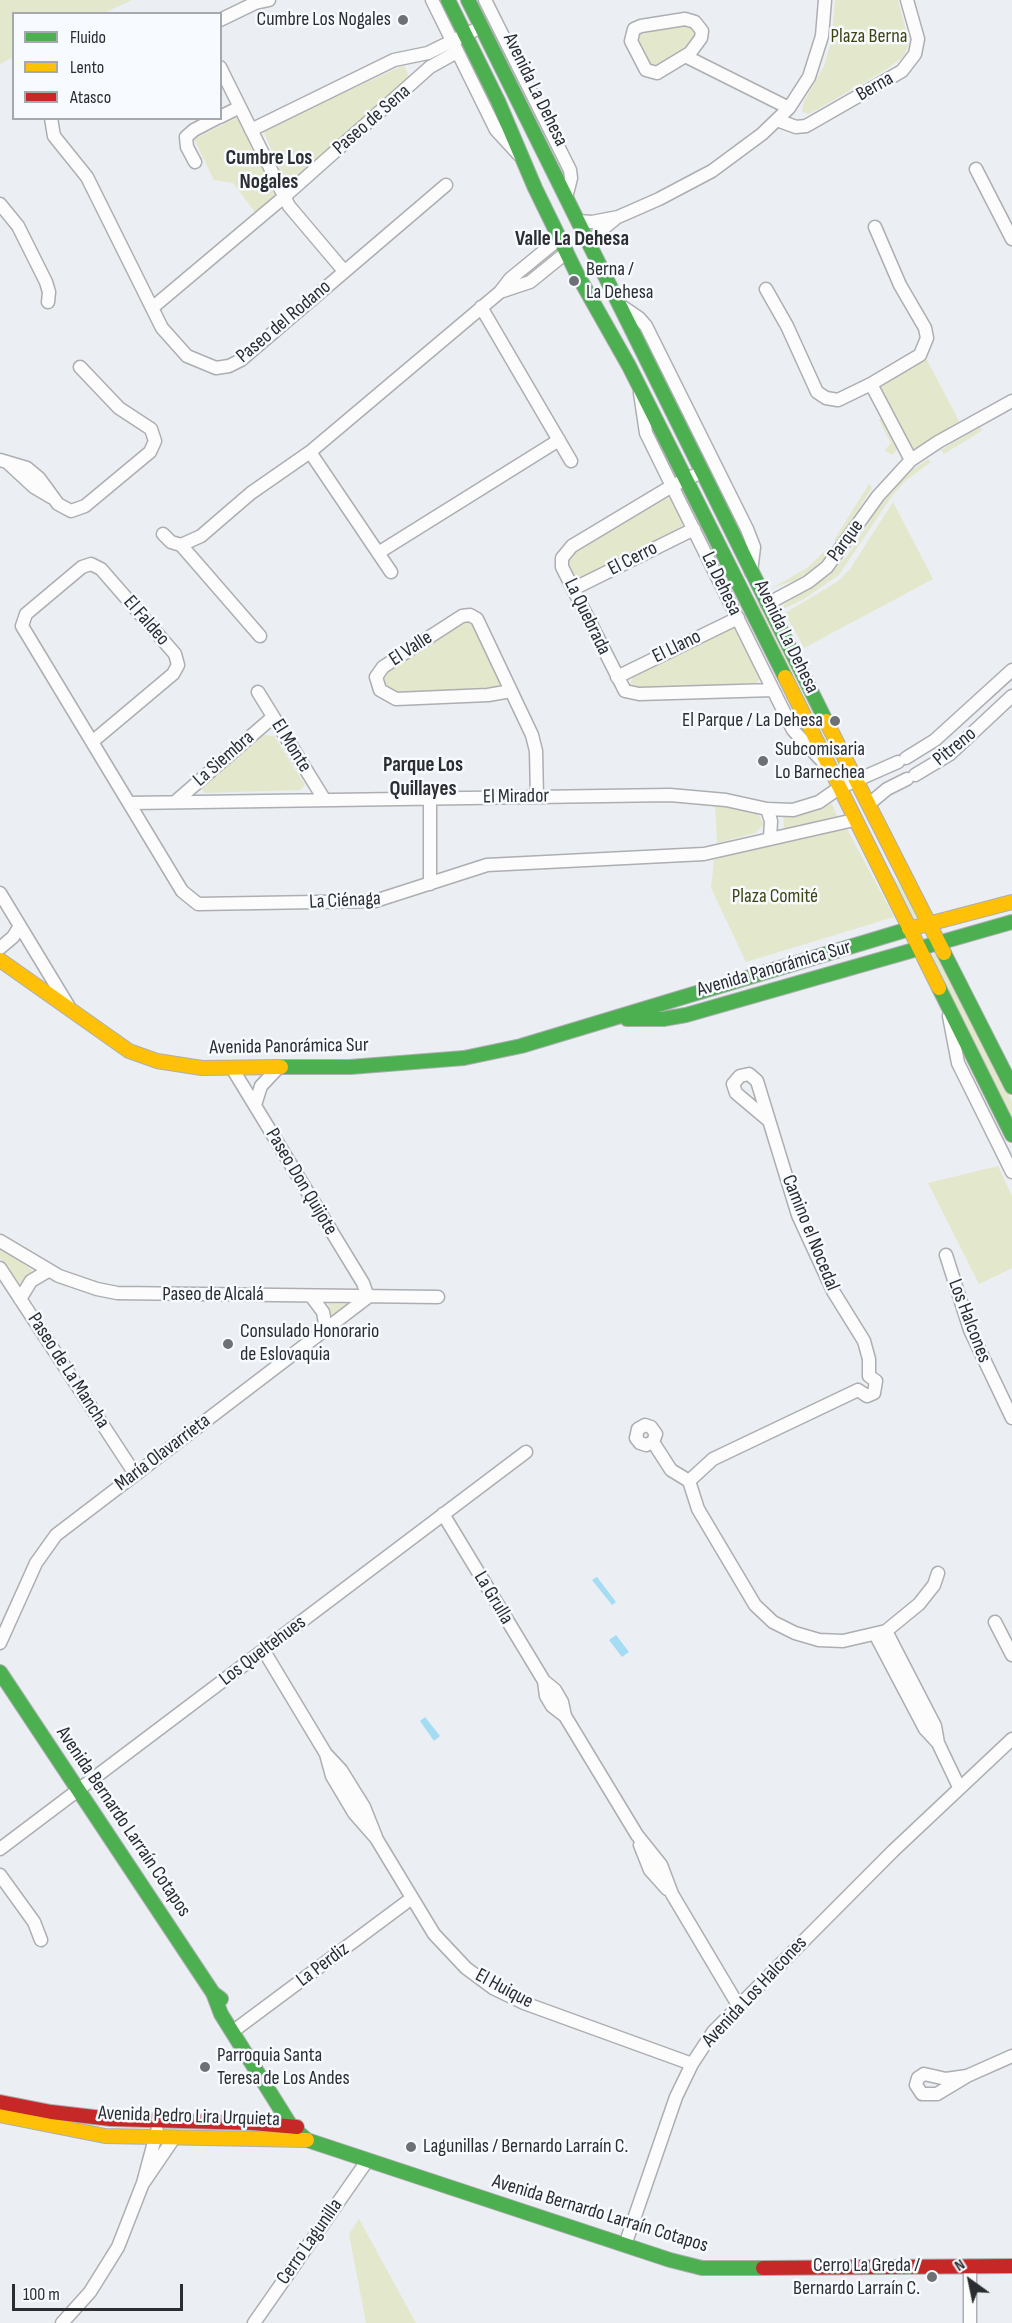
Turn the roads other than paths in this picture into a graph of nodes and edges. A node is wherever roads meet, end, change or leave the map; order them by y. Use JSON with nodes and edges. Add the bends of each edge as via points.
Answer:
{"nodes":[{"id":1,"x":269,"y":0,"type":"edge"},
{"id":2,"x":432,"y":0,"type":"edge"},
{"id":3,"x":448,"y":0,"type":"edge"},
{"id":4,"x":468,"y":0,"type":"edge"},
{"id":5,"x":485,"y":0,"type":"edge"},
{"id":6,"x":825,"y":0,"type":"edge"},
{"id":7,"x":907,"y":0,"type":"edge"},
{"id":8,"x":222,"y":19,"type":"edge"},
{"id":9,"x":481,"y":27,"type":"junction"},
{"id":10,"x":458,"y":43,"type":"junction"},
{"id":11,"x":404,"y":57,"type":"junction"},
{"id":12,"x":687,"y":57,"type":"junction"},
{"id":13,"x":222,"y":71,"type":"edge"},
{"id":14,"x":416,"y":80,"type":"junction"},
{"id":15,"x":240,"y":107,"type":"junction"},
{"id":16,"x":789,"y":108,"type":"junction"},
{"id":17,"x":222,"y":116,"type":"edge"},
{"id":18,"x":51,"y":120,"type":"edge"},
{"id":19,"x":215,"y":120,"type":"edge"},
{"id":20,"x":777,"y":120,"type":"junction"},
{"id":21,"x":251,"y":130,"type":"junction"},
{"id":22,"x":195,"y":162,"type":"dead end"},
{"id":23,"x":976,"y":169,"type":"dead end"},
{"id":24,"x":446,"y":184,"type":"dead end"},
{"id":25,"x":284,"y":197,"type":"junction"},
{"id":26,"x":568,"y":202,"type":"junction"},
{"id":27,"x":0,"y":204,"type":"edge"},
{"id":28,"x":547,"y":213,"type":"junction"},
{"id":29,"x":618,"y":217,"type":"junction"},
{"id":30,"x":578,"y":221,"type":"junction"},
{"id":31,"x":875,"y":227,"type":"dead end"},
{"id":32,"x":560,"y":238,"type":"junction"},
{"id":33,"x":1012,"y":239,"type":"edge"},
{"id":34,"x":591,"y":247,"type":"junction"},
{"id":35,"x":567,"y":252,"type":"junction"},
{"id":36,"x":599,"y":264,"type":"junction"},
{"id":37,"x":344,"y":271,"type":"junction"},
{"id":38,"x":577,"y":274,"type":"junction"},
{"id":39,"x":766,"y":289,"type":"dead end"},
{"id":40,"x":500,"y":292,"type":"junction"},
{"id":41,"x":48,"y":302,"type":"dead end"},
{"id":42,"x":619,"y":304,"type":"junction"},
{"id":43,"x":481,"y":307,"type":"junction"},
{"id":44,"x":152,"y":308,"type":"junction"},
{"id":45,"x":80,"y":367,"type":"dead end"},
{"id":46,"x":871,"y":384,"type":"junction"},
{"id":47,"x":640,"y":389,"type":"junction"},
{"id":48,"x":1012,"y":401,"type":"edge"},
{"id":49,"x":559,"y":440,"type":"junction"},
{"id":50,"x":310,"y":452,"type":"junction"},
{"id":51,"x":3,"y":460,"type":"edge"},
{"id":52,"x":911,"y":460,"type":"junction"},
{"id":53,"x":571,"y":461,"type":"dead end"},
{"id":54,"x":702,"y":472,"type":"junction"},
{"id":55,"x":686,"y":479,"type":"junction"},
{"id":56,"x":672,"y":486,"type":"junction"},
{"id":57,"x":694,"y":529,"type":"junction"},
{"id":58,"x":163,"y":534,"type":"dead end"},
{"id":59,"x":182,"y":545,"type":"junction"},
{"id":60,"x":378,"y":553,"type":"junction"},
{"id":61,"x":391,"y":572,"type":"dead end"},
{"id":62,"x":751,"y":572,"type":"junction"},
{"id":63,"x":573,"y":589,"type":"junction"},
{"id":64,"x":767,"y":604,"type":"junction"},
{"id":65,"x":738,"y":618,"type":"junction"},
{"id":66,"x":22,"y":621,"type":"joint"},
{"id":67,"x":260,"y":636,"type":"dead end"},
{"id":68,"x":1012,"y":670,"type":"edge"},
{"id":69,"x":617,"y":677,"type":"junction"},
{"id":70,"x":773,"y":690,"type":"junction"},
{"id":71,"x":511,"y":691,"type":"junction"},
{"id":72,"x":258,"y":692,"type":"dead end"},
{"id":73,"x":1012,"y":696,"type":"edge"},
{"id":74,"x":978,"y":702,"type":"junction"},
{"id":75,"x":992,"y":715,"type":"junction"},
{"id":76,"x":273,"y":717,"type":"junction"},
{"id":77,"x":92,"y":742,"type":"junction"},
{"id":78,"x":828,"y":767,"type":"junction"},
{"id":79,"x":856,"y":779,"type":"junction"},
{"id":80,"x":838,"y":788,"type":"junction"},
{"id":81,"x":537,"y":797,"type":"junction"},
{"id":82,"x":430,"y":799,"type":"junction"},
{"id":83,"x":324,"y":800,"type":"junction"},
{"id":84,"x":175,"y":802,"type":"junction"},
{"id":85,"x":130,"y":803,"type":"junction"},
{"id":86,"x":869,"y":804,"type":"junction"},
{"id":87,"x":767,"y":809,"type":"junction"},
{"id":88,"x":854,"y":820,"type":"junction"},
{"id":89,"x":770,"y":838,"type":"junction"},
{"id":90,"x":430,"y":884,"type":"junction"},
{"id":91,"x":0,"y":893,"type":"edge"},
{"id":92,"x":1012,"y":902,"type":"edge"},
{"id":93,"x":1012,"y":922,"type":"edge"},
{"id":94,"x":930,"y":923,"type":"junction"},
{"id":95,"x":20,"y":926,"type":"junction"},
{"id":96,"x":909,"y":930,"type":"junction"},
{"id":97,"x":939,"y":942,"type":"junction"},
{"id":98,"x":0,"y":948,"type":"edge"},
{"id":99,"x":917,"y":948,"type":"junction"},
{"id":100,"x":0,"y":960,"type":"edge"},
{"id":101,"x":948,"y":1009,"type":"junction"},
{"id":102,"x":73,"y":1013,"type":"junction"},
{"id":103,"x":604,"y":1021,"type":"junction"},
{"id":104,"x":232,"y":1068,"type":"junction"},
{"id":105,"x":278,"y":1068,"type":"junction"},
{"id":106,"x":1012,"y":1087,"type":"edge"},
{"id":107,"x":255,"y":1105,"type":"junction"},
{"id":108,"x":768,"y":1120,"type":"dead end"},
{"id":109,"x":1004,"y":1120,"type":"junction"},
{"id":110,"x":990,"y":1127,"type":"junction"},
{"id":111,"x":1012,"y":1135,"type":"edge"},
{"id":112,"x":1012,"y":1172,"type":"edge"},
{"id":113,"x":0,"y":1241,"type":"edge"},
{"id":114,"x":946,"y":1255,"type":"dead end"},
{"id":115,"x":0,"y":1268,"type":"edge"},
{"id":116,"x":48,"y":1270,"type":"junction"},
{"id":117,"x":311,"y":1296,"type":"junction"},
{"id":118,"x":368,"y":1297,"type":"junction"},
{"id":119,"x":438,"y":1297,"type":"dead end"},
{"id":120,"x":20,"y":1299,"type":"junction"},
{"id":121,"x":326,"y":1329,"type":"junction"},
{"id":122,"x":1012,"y":1418,"type":"edge"},
{"id":123,"x":653,"y":1442,"type":"dead end"},
{"id":124,"x":526,"y":1452,"type":"dead end"},
{"id":125,"x":135,"y":1474,"type":"junction"},
{"id":126,"x":689,"y":1481,"type":"junction"},
{"id":127,"x":443,"y":1514,"type":"junction"},
{"id":128,"x":938,"y":1573,"type":"dead end"},
{"id":129,"x":995,"y":1622,"type":"dead end"},
{"id":130,"x":881,"y":1633,"type":"junction"},
{"id":131,"x":0,"y":1643,"type":"edge"},
{"id":132,"x":264,"y":1651,"type":"junction"},
{"id":133,"x":1012,"y":1655,"type":"edge"},
{"id":134,"x":0,"y":1672,"type":"edge"},
{"id":135,"x":1012,"y":1739,"type":"edge"},
{"id":136,"x":960,"y":1787,"type":"junction"},
{"id":137,"x":78,"y":1791,"type":"junction"},
{"id":138,"x":0,"y":1849,"type":"edge"},
{"id":139,"x":0,"y":1875,"type":"edge"},
{"id":140,"x":412,"y":1898,"type":"junction"},
{"id":141,"x":42,"y":1940,"type":"dead end"},
{"id":142,"x":738,"y":2006,"type":"junction"},
{"id":143,"x":237,"y":2029,"type":"junction"},
{"id":144,"x":1012,"y":2056,"type":"edge"},
{"id":145,"x":692,"y":2064,"type":"junction"},
{"id":146,"x":967,"y":2076,"type":"dead end"},
{"id":147,"x":270,"y":2091,"type":"junction"},
{"id":148,"x":0,"y":2102,"type":"edge"},
{"id":149,"x":0,"y":2115,"type":"edge"},
{"id":150,"x":160,"y":2122,"type":"junction"},
{"id":151,"x":253,"y":2123,"type":"junction"},
{"id":152,"x":291,"y":2126,"type":"junction"},
{"id":153,"x":154,"y":2138,"type":"junction"},
{"id":154,"x":174,"y":2138,"type":"junction"},
{"id":155,"x":318,"y":2142,"type":"junction"},
{"id":156,"x":367,"y":2161,"type":"junction"},
{"id":157,"x":143,"y":2183,"type":"junction"},
{"id":158,"x":625,"y":2245,"type":"junction"},
{"id":159,"x":970,"y":2266,"type":"junction"},
{"id":160,"x":1012,"y":2266,"type":"edge"},
{"id":161,"x":62,"y":2323,"type":"edge"},
{"id":162,"x":254,"y":2323,"type":"edge"},
{"id":163,"x":970,"y":2323,"type":"edge"}],
"edges":[{"from":1,"to":8,"type":"street"},
{"from":2,"to":10,"type":"street","name":"Avenida La Dehesa"},
{"from":3,"to":10,"type":"street","name":"Avenida La Dehesa"},
{"from":4,"to":9,"type":"street","name":"Avenida La Dehesa"},
{"from":5,"to":26,"type":"street","name":"Avenida La Dehesa","via":[[570,170]]},
{"from":6,"to":16,"type":"street","via":[[818,53]]},
{"from":7,"to":20,"type":"street","name":"Berna","via":[[918,39],[915,54],[902,71],[806,126],[796,127]]},
{"from":9,"to":10,"type":"street","name":"Paseo de Sena"},
{"from":9,"to":26,"type":"street","name":"Avenida La Dehesa"},
{"from":10,"to":11,"type":"street","name":"Paseo de Sena"},
{"from":10,"to":14,"type":"street","name":"Paseo de Sena"},
{"from":10,"to":28,"type":"street","name":"Avenida La Dehesa","via":[[522,158]]},
{"from":11,"to":14,"type":"street","via":[[414,67]]},
{"from":11,"to":21,"type":"street","name":"Paseo de Sena"},
{"from":12,"to":12,"type":"street","via":[[702,34],[701,27],[692,20],[641,26],[632,33],[633,46],[650,72],[657,73]]},
{"from":12,"to":16,"type":"street"},
{"from":13,"to":15,"type":"street"},
{"from":14,"to":25,"type":"street","name":"Paseo de Sena"},
{"from":15,"to":17,"type":"street"},
{"from":15,"to":21,"type":"street"},
{"from":16,"to":20,"type":"street"},
{"from":18,"to":44,"type":"street","name":"Paseo del Rodano","via":[[54,136],[87,177]]},
{"from":19,"to":22,"type":"street","via":[[186,137],[186,147]]},
{"from":20,"to":29,"type":"street","via":[[712,171]]},
{"from":21,"to":25,"type":"street"},
{"from":23,"to":33,"type":"street"},
{"from":24,"to":37,"type":"street","name":"Paseo del Rodano"},
{"from":25,"to":37,"type":"street"},
{"from":25,"to":44,"type":"street","name":"Paseo de Sena"},
{"from":26,"to":28,"type":"street"},
{"from":26,"to":30,"type":"street","name":"Avenida La Dehesa"},
{"from":27,"to":41,"type":"street","via":[[18,226],[46,282]]},
{"from":28,"to":32,"type":"street","name":"Avenida La Dehesa"},
{"from":29,"to":30,"type":"street"},
{"from":29,"to":34,"type":"street","via":[[599,232]]},
{"from":30,"to":34,"type":"street","name":"Avenida La Dehesa"},
{"from":31,"to":46,"type":"street","via":[[927,338],[920,355]]},
{"from":32,"to":35,"type":"street","name":"Avenida La Dehesa"},
{"from":32,"to":40,"type":"street"},
{"from":34,"to":36,"type":"street","name":"Avenida La Dehesa"},
{"from":35,"to":38,"type":"street","name":"Avenida La Dehesa"},
{"from":35,"to":40,"type":"street","via":[[530,282]]},
{"from":36,"to":38,"type":"street","via":[[588,274]]},
{"from":36,"to":42,"type":"street","name":"Avenida La Dehesa"},
{"from":37,"to":44,"type":"street","name":"Paseo del Rodano","via":[[241,360],[223,367],[202,364],[180,350],[167,336]]},
{"from":38,"to":47,"type":"street","name":"Avenida La Dehesa"},
{"from":39,"to":46,"type":"street","via":[[817,392],[838,400]]},
{"from":40,"to":43,"type":"street"},
{"from":42,"to":54,"type":"street","name":"Avenida La Dehesa"},
{"from":42,"to":62,"type":"street","name":"Avenida La Dehesa","via":[[646,326],[747,529],[754,548]]},
{"from":43,"to":49,"type":"street"},
{"from":43,"to":50,"type":"street"},
{"from":45,"to":51,"type":"street","via":[[119,408],[151,429],[155,437],[148,455],[81,509],[67,510]]},
{"from":46,"to":52,"type":"street"},
{"from":47,"to":55,"type":"street","name":"Avenida La Dehesa"},
{"from":47,"to":56,"type":"street","name":"La Dehesa","via":[[646,433]]},
{"from":48,"to":52,"type":"street","name":"Parque"},
{"from":49,"to":53,"type":"street"},
{"from":49,"to":60,"type":"street"},
{"from":50,"to":59,"type":"street","via":[[251,493],[192,543]]},
{"from":50,"to":60,"type":"street"},
{"from":52,"to":64,"type":"street","name":"Parque","via":[[889,482],[828,567]]},
{"from":54,"to":55,"type":"street","name":"La Quebrada"},
{"from":54,"to":62,"type":"street","name":"Avenida La Dehesa"},
{"from":55,"to":56,"type":"street","name":"La Quebrada"},
{"from":55,"to":78,"type":"street","name":"Avenida La Dehesa"},
{"from":56,"to":57,"type":"street","name":"La Dehesa"},
{"from":56,"to":63,"type":"street","name":"La Quebrada","via":[[567,550],[561,562]]},
{"from":57,"to":63,"type":"street","name":"El Cerro"},
{"from":57,"to":65,"type":"street","name":"La Dehesa"},
{"from":58,"to":59,"type":"street"},
{"from":59,"to":67,"type":"street"},
{"from":60,"to":61,"type":"street"},
{"from":62,"to":64,"type":"street","name":"Avenida La Dehesa"},
{"from":63,"to":69,"type":"street","name":"La Quebrada"},
{"from":64,"to":79,"type":"street","name":"Avenida La Dehesa"},
{"from":65,"to":69,"type":"street","name":"El Llano"},
{"from":65,"to":70,"type":"street","name":"La Dehesa"},
{"from":66,"to":77,"type":"street","name":"La Ciénaga","via":[[23,630]]},
{"from":66,"to":77,"type":"street","name":"El Faldeo","via":[[82,567],[94,565],[177,657],[176,671]]},
{"from":68,"to":74,"type":"street","name":"Pitreno"},
{"from":69,"to":70,"type":"street","name":"La Quebrada","via":[[626,691],[633,693]]},
{"from":70,"to":78,"type":"street","name":"La Dehesa","via":[[799,739]]},
{"from":71,"to":71,"type":"street","name":"El Valle","via":[[479,622],[470,615],[462,616],[383,667],[376,677],[380,690],[396,699]]},
{"from":71,"to":81,"type":"street","name":"El Valle","via":[[535,744]]},
{"from":72,"to":76,"type":"street","name":"El Monte"},
{"from":73,"to":75,"type":"street","name":"Pitreno"},
{"from":74,"to":75,"type":"street","name":"Pitreno","via":[[988,704]]},
{"from":74,"to":79,"type":"street","name":"Pitreno","via":[[935,740],[902,760]]},
{"from":75,"to":86,"type":"street","name":"Pitreno","via":[[950,754],[887,789]]},
{"from":76,"to":83,"type":"street","name":"El Monte"},
{"from":76,"to":84,"type":"street","name":"La Siembra"},
{"from":77,"to":85,"type":"street","name":"La Ciénaga"},
{"from":78,"to":80,"type":"street","name":"Avenida La Dehesa"},
{"from":79,"to":80,"type":"street","name":"El Mirador"},
{"from":79,"to":86,"type":"street","name":"Avenida La Dehesa"},
{"from":80,"to":87,"type":"street","name":"El Mirador","via":[[819,802],[800,809]]},
{"from":80,"to":88,"type":"street","name":"Avenida La Dehesa"},
{"from":81,"to":82,"type":"street","name":"El Mirador"},
{"from":81,"to":87,"type":"street","name":"El Mirador","via":[[686,796]]},
{"from":82,"to":83,"type":"street","name":"El Mirador"},
{"from":82,"to":90,"type":"street"},
{"from":83,"to":84,"type":"street","name":"El Mirador"},
{"from":84,"to":85,"type":"street","name":"El Mirador"},
{"from":85,"to":90,"type":"street","name":"La Ciénaga","via":[[185,895],[198,904],[368,902]]},
{"from":86,"to":94,"type":"street","name":"Avenida La Dehesa"},
{"from":87,"to":89,"type":"street"},
{"from":88,"to":89,"type":"street","name":"La Ciénaga"},
{"from":88,"to":96,"type":"street","name":"Avenida La Dehesa"},
{"from":89,"to":90,"type":"street","name":"La Ciénaga","via":[[704,854],[500,862]]},
{"from":91,"to":95,"type":"street"},
{"from":92,"to":94,"type":"street","name":"Avenida Panorámica Sur"},
{"from":93,"to":97,"type":"street","name":"Avenida Panorámica Sur"},
{"from":94,"to":96,"type":"street","name":"Avenida Panorámica Sur"},
{"from":94,"to":97,"type":"street","name":"Avenida La Dehesa"},
{"from":95,"to":98,"type":"street"},
{"from":95,"to":102,"type":"street"},
{"from":96,"to":99,"type":"street","name":"Avenida La Dehesa"},
{"from":96,"to":103,"type":"street","name":"Avenida Panorámica Sur"},
{"from":97,"to":99,"type":"street","name":"Avenida Panorámica Sur"},
{"from":97,"to":106,"type":"street","name":"Avenida La Dehesa"},
{"from":99,"to":101,"type":"street","name":"Avenida La Dehesa"},
{"from":99,"to":103,"type":"street","name":"Avenida Panorámica Sur","via":[[686,1015]]},
{"from":100,"to":102,"type":"street","name":"Avenida Panorámica Sur"},
{"from":101,"to":109,"type":"street","name":"Avenida La Dehesa"},
{"from":101,"to":110,"type":"street","via":[[958,1063]]},
{"from":102,"to":104,"type":"street","name":"Avenida Panorámica Sur","via":[[116,1044],[143,1057],[187,1067]]},
{"from":103,"to":105,"type":"street","name":"Avenida Panorámica Sur","via":[[464,1058]]},
{"from":104,"to":105,"type":"street","name":"Avenida Panorámica Sur"},
{"from":104,"to":107,"type":"street","name":"Paseo Don Quijote"},
{"from":105,"to":107,"type":"street","via":[[261,1086]]},
{"from":107,"to":118,"type":"street","name":"Paseo Don Quijote"},
{"from":108,"to":126,"type":"street","name":"Camino el Nocedal","via":[[798,1215],[816,1257],[864,1341],[869,1376],[860,1379],[858,1390],[713,1459]]},
{"from":109,"to":110,"type":"street"},
{"from":109,"to":111,"type":"street","name":"Avenida La Dehesa"},
{"from":110,"to":112,"type":"street"},
{"from":113,"to":116,"type":"street","name":"Paseo de Alcalá"},
{"from":114,"to":122,"type":"street","name":"Los Halcones","via":[[970,1330]]},
{"from":115,"to":120,"type":"street","name":"Paseo de La Mancha"},
{"from":116,"to":117,"type":"street","name":"Paseo de Alcalá","via":[[97,1289],[132,1294]]},
{"from":116,"to":120,"type":"street","via":[[31,1281]]},
{"from":117,"to":118,"type":"street","name":"Paseo de Alcalá"},
{"from":117,"to":121,"type":"street","via":[[323,1312]]},
{"from":118,"to":119,"type":"street","name":"Paseo de Alcalá"},
{"from":118,"to":121,"type":"street","name":"María Olavarrieta"},
{"from":120,"to":125,"type":"street","name":"Paseo de La Mancha"},
{"from":121,"to":125,"type":"street","name":"María Olavarrieta"},
{"from":123,"to":126,"type":"street","via":[[671,1470]]},
{"from":124,"to":127,"type":"street","name":"Los Queltehues"},
{"from":125,"to":131,"type":"street","name":"María Olavarrieta","via":[[48,1544]]},
{"from":126,"to":130,"type":"street","via":[[698,1509],[764,1614],[790,1631],[819,1640],[843,1641]]},
{"from":127,"to":132,"type":"street","name":"Los Queltehues"},
{"from":127,"to":142,"type":"street","name":"La Grulla","via":[[544,1682],[552,1706],[565,1716],[637,1835],[661,1865],[672,1894]]},
{"from":128,"to":130,"type":"street","via":[[919,1604]]},
{"from":129,"to":133,"type":"street"},
{"from":130,"to":136,"type":"street","via":[[925,1729],[938,1743]]},
{"from":132,"to":137,"type":"street","name":"Los Queltehues"},
{"from":132,"to":140,"type":"street","name":"El Huique","via":[[326,1754],[364,1807],[376,1838]]},
{"from":134,"to":137,"type":"street","name":"Avenida Bernardo Larraín Cotapos"},
{"from":135,"to":136,"type":"street"},
{"from":136,"to":142,"type":"street","name":"Avenida Los Halcones"},
{"from":137,"to":138,"type":"street","name":"Los Queltehues"},
{"from":137,"to":143,"type":"street","name":"Avenida Bernardo Larraín Cotapos","via":[[213,1993],[221,2014]]},
{"from":139,"to":141,"type":"street","via":[[34,1922]]},
{"from":140,"to":143,"type":"street","name":"La Perdiz"},
{"from":140,"to":145,"type":"street","name":"El Huique","via":[[442,1944],[493,1988]]},
{"from":142,"to":145,"type":"street","name":"Avenida Los Halcones","via":[[713,2032]]},
{"from":143,"to":147,"type":"street","name":"Avenida Bernardo Larraín Cotapos"},
{"from":143,"to":155,"type":"street","name":"Avenida Bernardo Larraín Cotapos"},
{"from":144,"to":146,"type":"street"},
{"from":145,"to":158,"type":"street","name":"Avenida Los Halcones","via":[[676,2097]]},
{"from":147,"to":151,"type":"street","via":[[268,2104]]},
{"from":147,"to":152,"type":"street","name":"Avenida Bernardo Larraín Cotapos"},
{"from":148,"to":150,"type":"street","name":"Avenida Pedro Lira Urquieta","via":[[86,2117]]},
{"from":149,"to":153,"type":"street","name":"Avenida Pedro Lira Urquieta","via":[[77,2132]]},
{"from":150,"to":151,"type":"street","name":"Avenida Pedro Lira Urquieta"},
{"from":150,"to":153,"type":"street"},
{"from":151,"to":152,"type":"street","name":"Avenida Pedro Lira Urquieta"},
{"from":152,"to":155,"type":"street","name":"Avenida Bernardo Larraín Cotapos"},
{"from":153,"to":154,"type":"street","name":"Avenida Pedro Lira Urquieta"},
{"from":153,"to":157,"type":"street"},
{"from":154,"to":155,"type":"street","name":"Avenida Pedro Lira Urquieta"},
{"from":154,"to":157,"type":"street"},
{"from":155,"to":156,"type":"street","name":"Avenida Bernardo Larraín Cotapos"},
{"from":156,"to":158,"type":"street","name":"Avenida Bernardo Larraín Cotapos"},
{"from":156,"to":162,"type":"street","name":"Cerro Lagunilla"},
{"from":157,"to":161,"type":"street","via":[[111,2260],[90,2292]]},
{"from":158,"to":159,"type":"street","name":"Avenida Bernardo Larraín Cotapos","via":[[686,2265],[714,2269]]},
{"from":159,"to":160,"type":"street","name":"Avenida Bernardo Larraín Cotapos"},
{"from":159,"to":163,"type":"street"}]}
